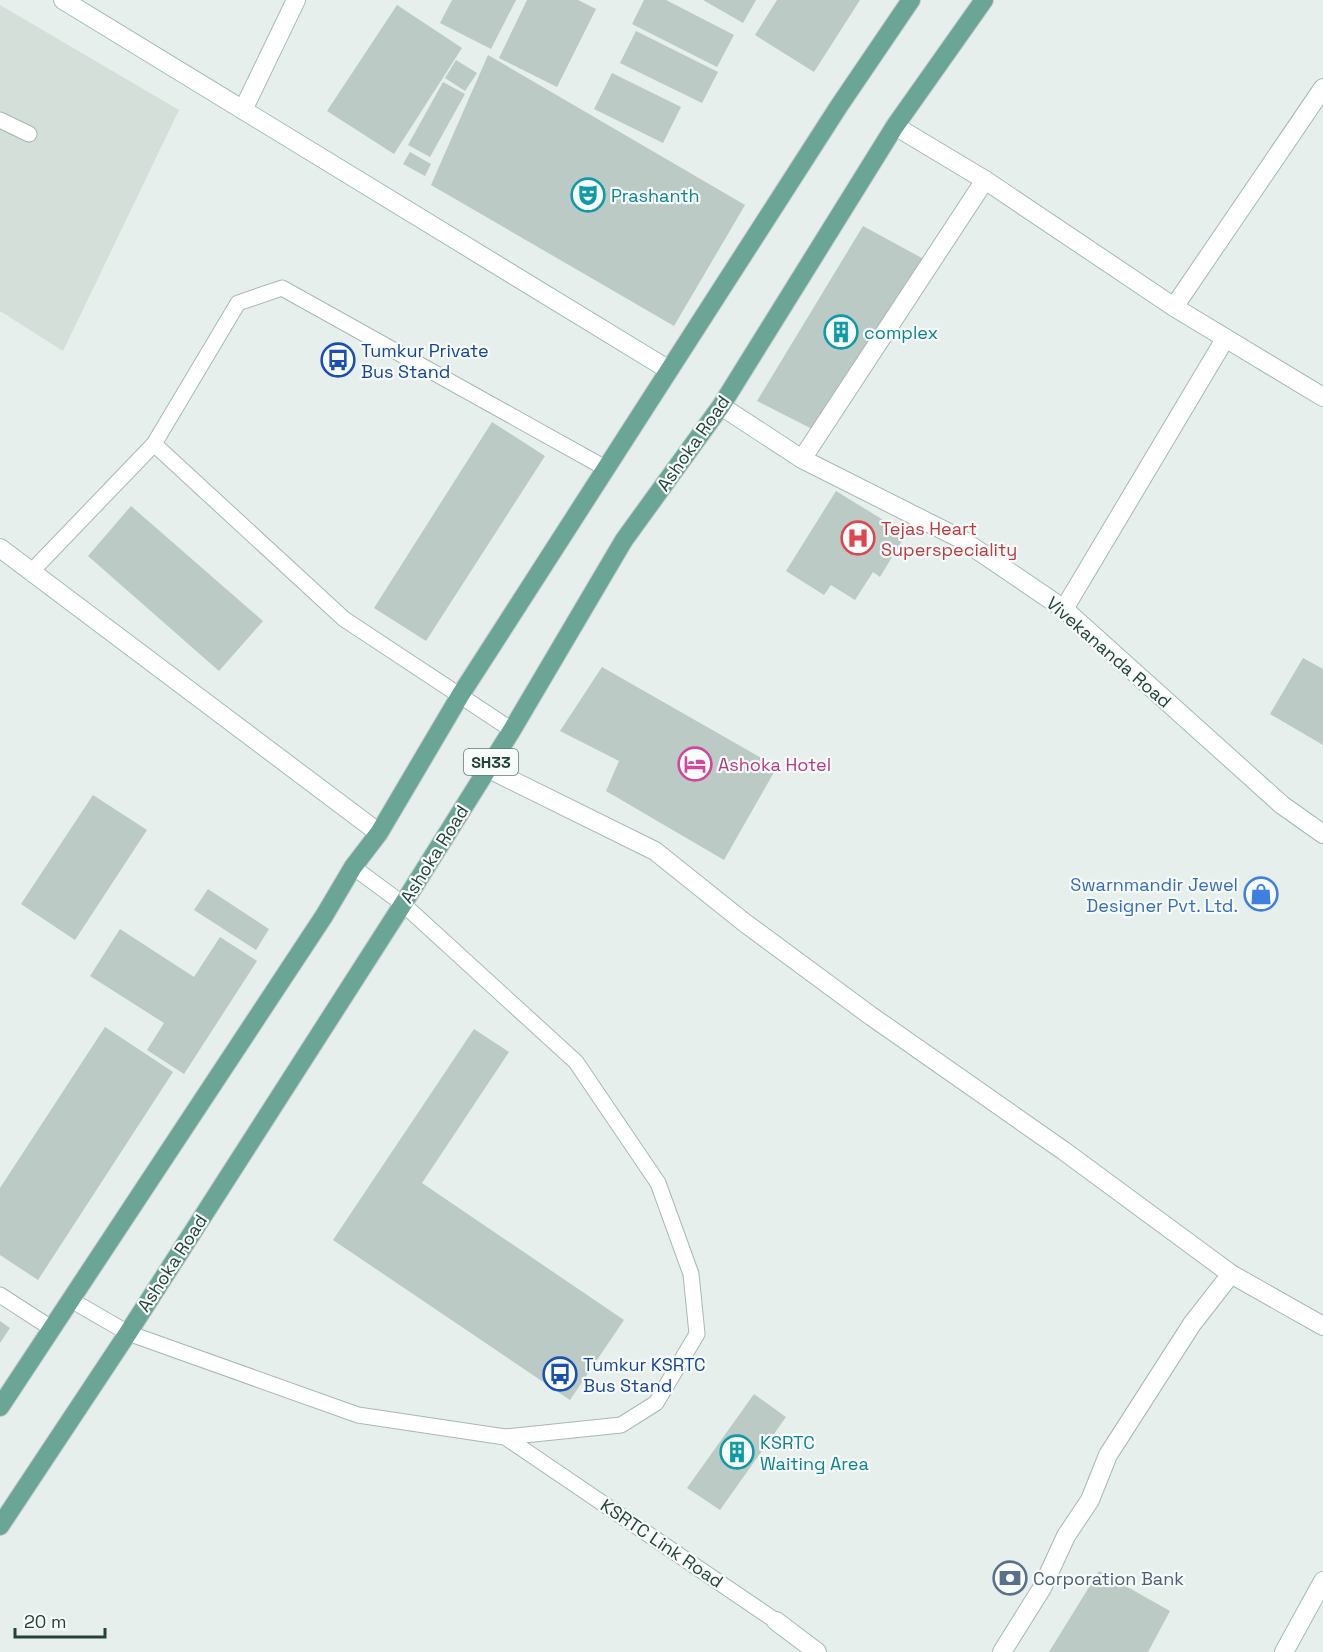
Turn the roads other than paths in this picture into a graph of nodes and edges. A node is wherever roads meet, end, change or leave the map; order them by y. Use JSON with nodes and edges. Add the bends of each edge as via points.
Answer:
{"nodes":[{"id":1,"x":63,"y":0,"type":"edge"},
{"id":2,"x":296,"y":0,"type":"edge"},
{"id":3,"x":910,"y":0,"type":"edge"},
{"id":4,"x":984,"y":0,"type":"edge"},
{"id":5,"x":1323,"y":88,"type":"edge"},
{"id":6,"x":243,"y":110,"type":"junction"},
{"id":7,"x":0,"y":120,"type":"edge"},
{"id":8,"x":895,"y":126,"type":"junction"},
{"id":9,"x":29,"y":135,"type":"dead end"},
{"id":10,"x":985,"y":180,"type":"junction"},
{"id":11,"x":1174,"y":307,"type":"junction"},
{"id":12,"x":1226,"y":339,"type":"junction"},
{"id":13,"x":669,"y":370,"type":"junction"},
{"id":14,"x":1323,"y":397,"type":"edge"},
{"id":15,"x":721,"y":406,"type":"junction"},
{"id":16,"x":154,"y":444,"type":"junction"},
{"id":17,"x":802,"y":459,"type":"junction"},
{"id":18,"x":607,"y":469,"type":"junction"},
{"id":19,"x":0,"y":548,"type":"edge"},
{"id":20,"x":32,"y":571,"type":"junction"},
{"id":21,"x":1064,"y":609,"type":"junction"},
{"id":22,"x":461,"y":694,"type":"junction"},
{"id":23,"x":512,"y":730,"type":"junction"},
{"id":24,"x":487,"y":768,"type":"junction"},
{"id":25,"x":379,"y":833,"type":"junction"},
{"id":26,"x":1323,"y":834,"type":"edge"},
{"id":27,"x":353,"y":867,"type":"junction"},
{"id":28,"x":403,"y":904,"type":"junction"},
{"id":29,"x":1231,"y":1274,"type":"junction"},
{"id":30,"x":0,"y":1295,"type":"edge"},
{"id":31,"x":71,"y":1300,"type":"junction"},
{"id":32,"x":1323,"y":1326,"type":"edge"},
{"id":33,"x":51,"y":1328,"type":"junction"},
{"id":34,"x":128,"y":1333,"type":"junction"},
{"id":35,"x":0,"y":1407,"type":"edge"},
{"id":36,"x":505,"y":1437,"type":"junction"},
{"id":37,"x":0,"y":1526,"type":"edge"},
{"id":38,"x":1323,"y":1581,"type":"edge"},
{"id":39,"x":776,"y":1621,"type":"joint"},
{"id":40,"x":817,"y":1652,"type":"edge"},
{"id":41,"x":1002,"y":1652,"type":"edge"},
{"id":42,"x":1284,"y":1652,"type":"edge"}],
"edges":[{"from":1,"to":6,"type":"street"},
{"from":2,"to":6,"type":"street"},
{"from":3,"to":13,"type":"main road"},
{"from":4,"to":8,"type":"main road","name":"Ashoka Road","number":"SH33"},
{"from":5,"to":11,"type":"street"},
{"from":6,"to":13,"type":"street"},
{"from":7,"to":9,"type":"lane"},
{"from":8,"to":10,"type":"street"},
{"from":8,"to":15,"type":"main road","name":"Ashoka Road","number":"SH33"},
{"from":10,"to":11,"type":"street"},
{"from":10,"to":17,"type":"street"},
{"from":11,"to":12,"type":"street"},
{"from":12,"to":14,"type":"street"},
{"from":12,"to":21,"type":"street"},
{"from":13,"to":18,"type":"main road"},
{"from":15,"to":17,"type":"street","name":"Vivekananda Road"},
{"from":15,"to":23,"type":"main road","name":"Ashoka Road","number":"SH33","via":[[624,540]]},
{"from":16,"to":18,"type":"lane","via":[[238,303],[282,288]]},
{"from":16,"to":20,"type":"lane"},
{"from":16,"to":22,"type":"lane","via":[[344,619]]},
{"from":17,"to":21,"type":"street","name":"Vivekananda Road","via":[[961,539]]},
{"from":18,"to":22,"type":"main road"},
{"from":19,"to":20,"type":"street"},
{"from":20,"to":25,"type":"street"},
{"from":21,"to":26,"type":"street","name":"Vivekananda Road","via":[[1282,805]]},
{"from":22,"to":23,"type":"lane"},
{"from":22,"to":25,"type":"main road"},
{"from":23,"to":24,"type":"main road","name":"Ashoka Road","number":"SH33"},
{"from":24,"to":28,"type":"main road","name":"Ashoka Road","number":"SH33"},
{"from":24,"to":29,"type":"street","via":[[655,851],[871,1016]]},
{"from":25,"to":27,"type":"main road"},
{"from":27,"to":28,"type":"lane"},
{"from":27,"to":31,"type":"main road"},
{"from":28,"to":34,"type":"main road","name":"Ashoka Road","number":"SH33"},
{"from":28,"to":36,"type":"lane","via":[[576,1062],[658,1183],[691,1274],[697,1334],[656,1403],[621,1425]]},
{"from":29,"to":32,"type":"street"},
{"from":29,"to":41,"type":"street","via":[[1192,1324],[1108,1455],[1090,1500]]},
{"from":30,"to":33,"type":"lane"},
{"from":31,"to":33,"type":"main road"},
{"from":31,"to":34,"type":"lane"},
{"from":33,"to":35,"type":"main road"},
{"from":34,"to":36,"type":"lane","via":[[358,1415]]},
{"from":34,"to":37,"type":"main road","name":"Ashoka Road","number":"SH33"},
{"from":36,"to":39,"type":"lane","name":"KSRTC Link Road"},
{"from":38,"to":42,"type":"street"},
{"from":39,"to":40,"type":"street","name":"KSRTC Link Road"}]}
